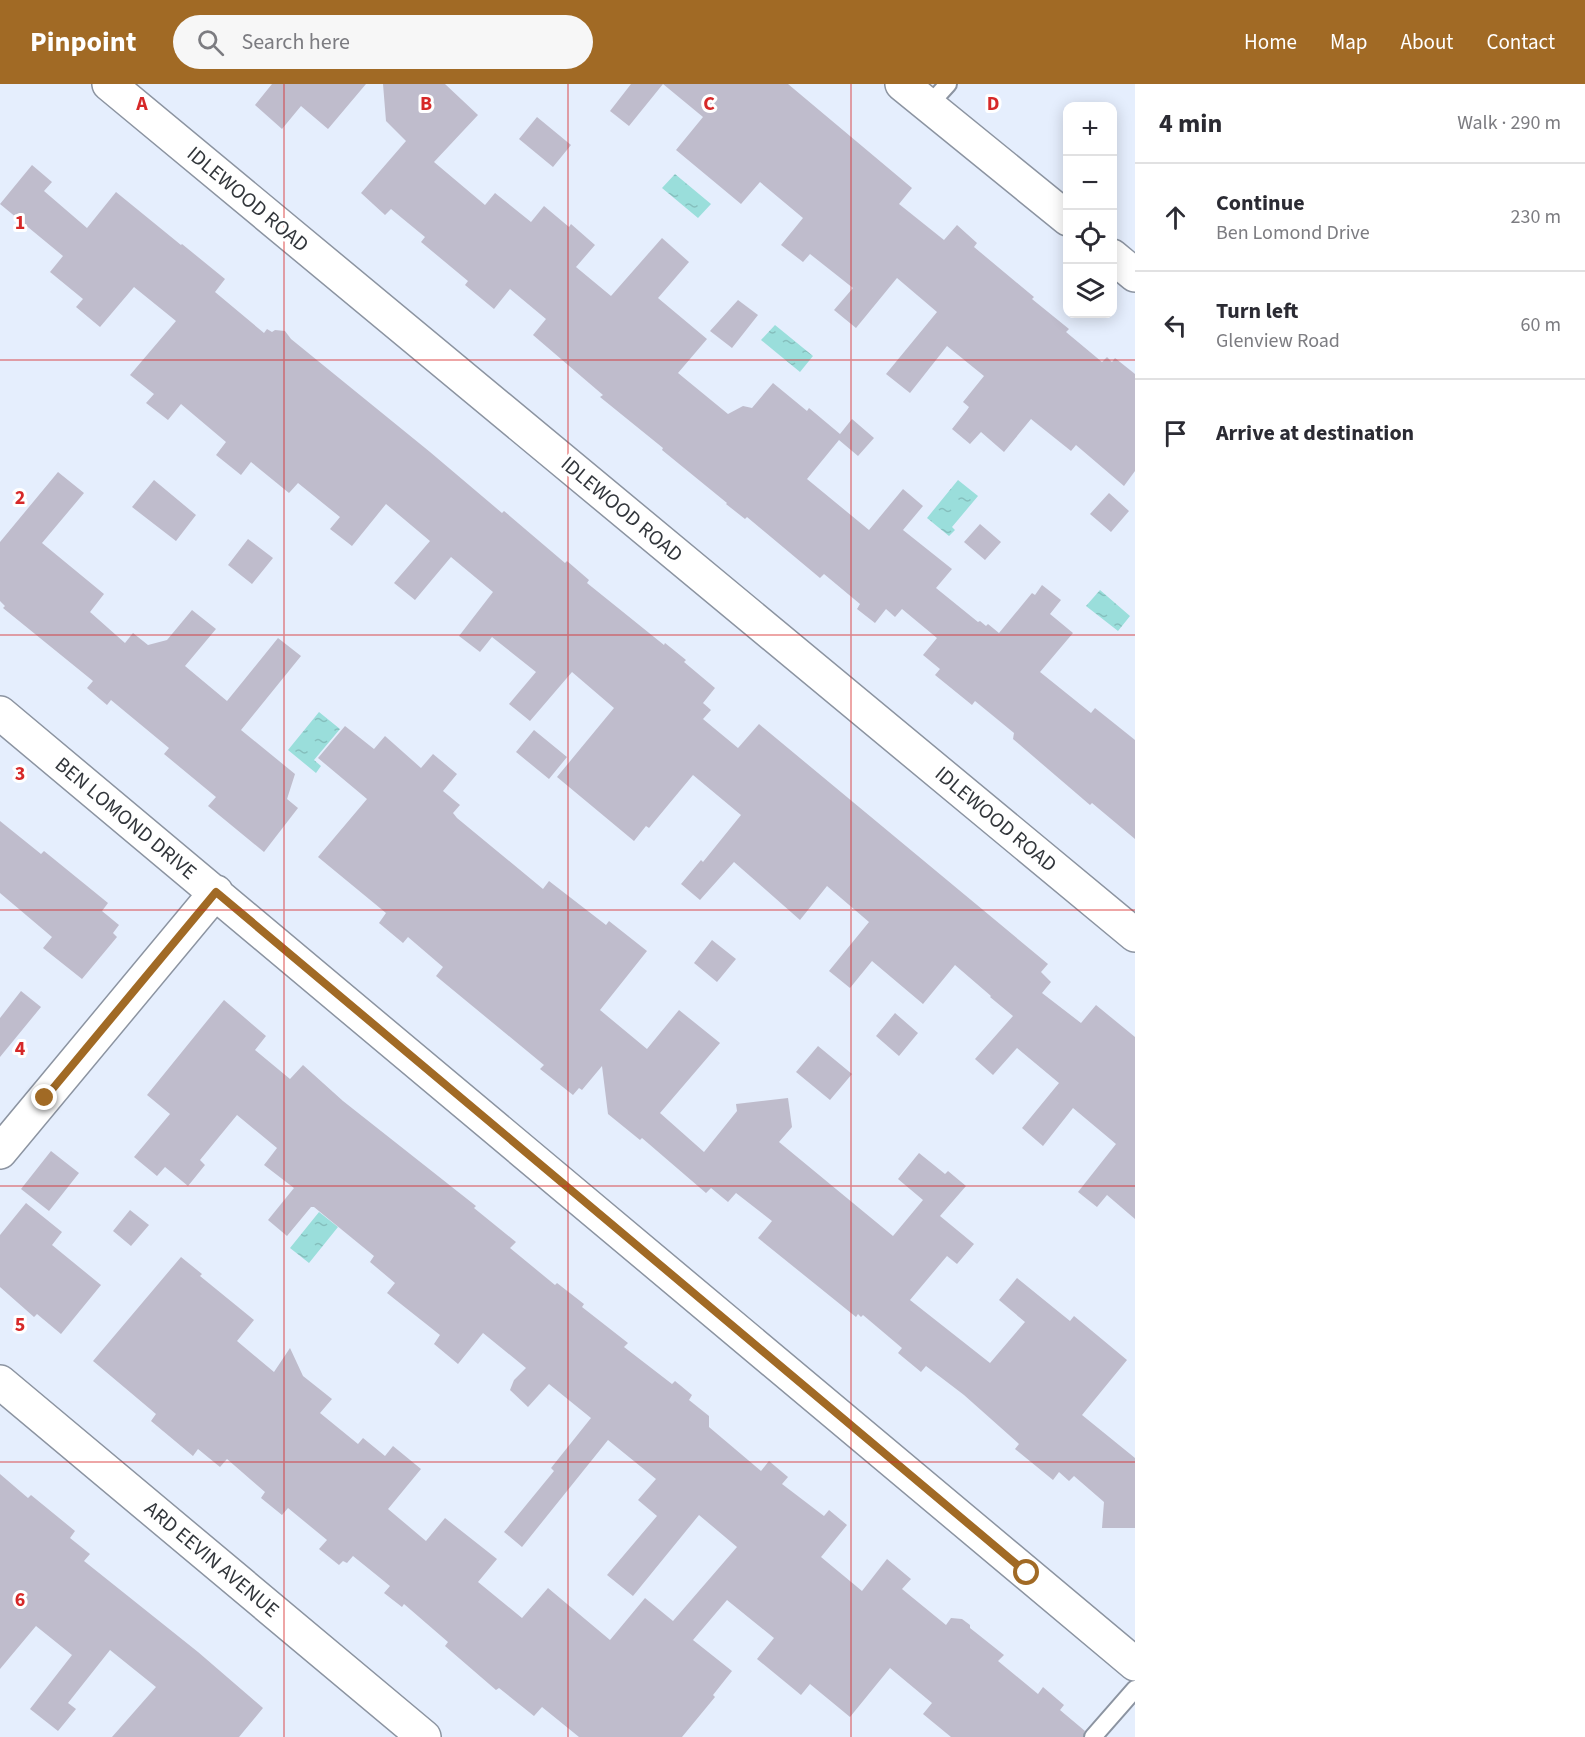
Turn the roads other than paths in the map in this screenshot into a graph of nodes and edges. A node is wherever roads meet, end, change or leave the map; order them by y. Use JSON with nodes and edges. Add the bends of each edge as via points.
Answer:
{"nodes":[{"id":1,"x":109,"y":84,"type":"edge"},
{"id":2,"x":902,"y":84,"type":"edge"},
{"id":3,"x":938,"y":95,"type":"edge"},
{"id":4,"x":1063,"y":214,"type":"edge"},
{"id":5,"x":1117,"y":259,"type":"edge"},
{"id":6,"x":1135,"y":275,"type":"edge"},
{"id":7,"x":0,"y":713,"type":"edge"},
{"id":8,"x":216,"y":892,"type":"junction"},
{"id":9,"x":1135,"y":935,"type":"edge"},
{"id":10,"x":0,"y":1152,"type":"edge"},
{"id":11,"x":0,"y":1382,"type":"edge"},
{"id":12,"x":1135,"y":1664,"type":"edge"},
{"id":13,"x":1135,"y":1689,"type":"edge"},
{"id":14,"x":424,"y":1737,"type":"edge"},
{"id":15,"x":1094,"y":1737,"type":"edge"}],
"edges":[{"from":1,"to":9,"type":"street","name":"IDLEWOOD ROAD"},
{"from":2,"to":3,"type":"street"},
{"from":3,"to":4,"type":"street"},
{"from":5,"to":6,"type":"street"},
{"from":7,"to":8,"type":"street","name":"BEN LOMOND DRIVE"},
{"from":8,"to":10,"type":"street"},
{"from":8,"to":12,"type":"street","name":"BEN LOMOND DRIVE"},
{"from":11,"to":14,"type":"street","name":"ARD EEVIN AVENUE"},
{"from":13,"to":15,"type":"lane"}]}
